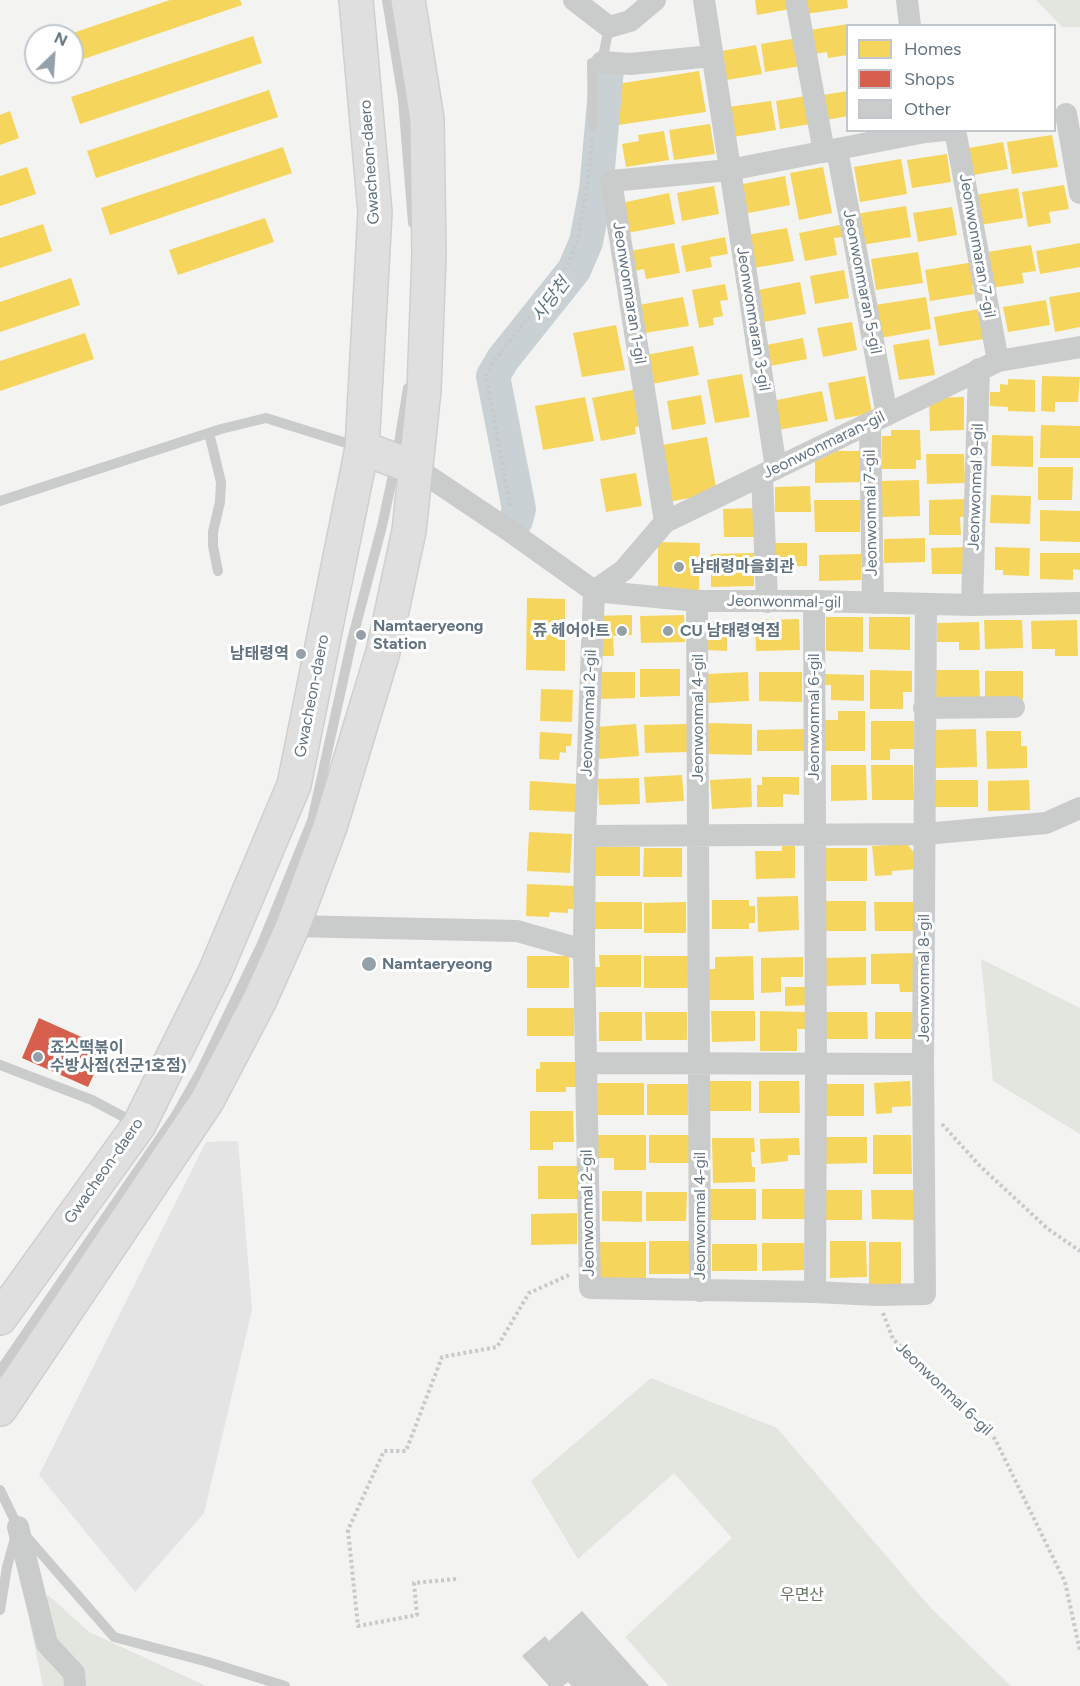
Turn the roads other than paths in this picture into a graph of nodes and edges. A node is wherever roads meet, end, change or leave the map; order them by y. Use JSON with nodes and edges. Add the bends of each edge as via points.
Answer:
{"nodes":[{"id":1,"x":356,"y":0,"type":"edge"},
{"id":2,"x":387,"y":0,"type":"edge"},
{"id":3,"x":408,"y":0,"type":"edge"},
{"id":4,"x":574,"y":0,"type":"edge"},
{"id":5,"x":655,"y":0,"type":"edge"},
{"id":6,"x":704,"y":0,"type":"edge"},
{"id":7,"x":796,"y":0,"type":"edge"},
{"id":8,"x":907,"y":0,"type":"edge"},
{"id":9,"x":910,"y":24,"type":"edge"},
{"id":10,"x":609,"y":27,"type":"junction"},
{"id":11,"x":712,"y":56,"type":"junction"},
{"id":12,"x":602,"y":62,"type":"junction"},
{"id":13,"x":1067,"y":114,"type":"edge"},
{"id":14,"x":593,"y":126,"type":"road end"},
{"id":15,"x":927,"y":132,"type":"edge"},
{"id":16,"x":956,"y":132,"type":"edge"},
{"id":17,"x":830,"y":151,"type":"junction"},
{"id":18,"x":729,"y":170,"type":"junction"},
{"id":19,"x":1080,"y":194,"type":"edge"},
{"id":20,"x":414,"y":233,"type":"dead end"},
{"id":21,"x":1080,"y":347,"type":"edge"},
{"id":22,"x":988,"y":365,"type":"junction"},
{"id":23,"x":409,"y":375,"type":"dead end"},
{"id":24,"x":878,"y":419,"type":"junction"},
{"id":25,"x":209,"y":433,"type":"junction"},
{"id":26,"x":362,"y":448,"type":"junction"},
{"id":27,"x":406,"y":464,"type":"junction"},
{"id":28,"x":769,"y":472,"type":"junction"},
{"id":29,"x":0,"y":501,"type":"edge"},
{"id":30,"x":665,"y":522,"type":"junction"},
{"id":31,"x":218,"y":571,"type":"dead end"},
{"id":32,"x":594,"y":591,"type":"junction"},
{"id":33,"x":697,"y":601,"type":"junction"},
{"id":34,"x":814,"y":601,"type":"junction"},
{"id":35,"x":767,"y":602,"type":"junction"},
{"id":36,"x":873,"y":603,"type":"junction"},
{"id":37,"x":1080,"y":603,"type":"edge"},
{"id":38,"x":926,"y":604,"type":"junction"},
{"id":39,"x":972,"y":605,"type":"junction"},
{"id":40,"x":1014,"y":707,"type":"dead end"},
{"id":41,"x":924,"y":708,"type":"junction"},
{"id":42,"x":1080,"y":808,"type":"edge"},
{"id":43,"x":814,"y":834,"type":"junction"},
{"id":44,"x":925,"y":834,"type":"junction"},
{"id":45,"x":699,"y":835,"type":"junction"},
{"id":46,"x":585,"y":836,"type":"junction"},
{"id":47,"x":293,"y":926,"type":"junction"},
{"id":48,"x":584,"y":950,"type":"junction"},
{"id":49,"x":586,"y":1063,"type":"junction"},
{"id":50,"x":700,"y":1063,"type":"junction"},
{"id":51,"x":816,"y":1063,"type":"junction"},
{"id":52,"x":923,"y":1064,"type":"junction"},
{"id":53,"x":0,"y":1065,"type":"edge"},
{"id":54,"x":139,"y":1125,"type":"junction"},
{"id":55,"x":700,"y":1291,"type":"junction"},
{"id":56,"x":815,"y":1292,"type":"junction"},
{"id":57,"x":0,"y":1318,"type":"edge"},
{"id":58,"x":0,"y":1371,"type":"edge"},
{"id":59,"x":0,"y":1409,"type":"edge"},
{"id":60,"x":0,"y":1490,"type":"edge"},
{"id":61,"x":18,"y":1527,"type":"junction"},
{"id":62,"x":0,"y":1611,"type":"edge"},
{"id":63,"x":79,"y":1682,"type":"edge"},
{"id":64,"x":285,"y":1686,"type":"edge"}],
"edges":[{"from":1,"to":26,"type":"main road","name":"Gwacheon-daero","via":[[375,212]]},
{"from":2,"to":20,"type":"lane","via":[[403,99]]},
{"from":3,"to":27,"type":"main road","via":[[427,120],[429,256],[424,390]]},
{"from":4,"to":10,"type":"street"},
{"from":5,"to":10,"type":"street","via":[[630,21]]},
{"from":6,"to":11,"type":"street","name":"Jeonwonmaran 3-gil"},
{"from":7,"to":17,"type":"street","name":"Jeonwonmaran 5-gil"},
{"from":8,"to":9,"type":"street"},
{"from":10,"to":12,"type":"lane"},
{"from":11,"to":12,"type":"street","via":[[630,64]]},
{"from":11,"to":18,"type":"street","name":"Jeonwonmaran 3-gil"},
{"from":12,"to":14,"type":"lane","via":[[592,63]]},
{"from":13,"to":19,"type":"street"},
{"from":15,"to":17,"type":"street"},
{"from":16,"to":22,"type":"street","name":"Jeonwonmaran 7-gil"},
{"from":17,"to":18,"type":"street"},
{"from":17,"to":24,"type":"street","name":"Jeonwonmaran 5-gil"},
{"from":18,"to":28,"type":"street","name":"Jeonwonmaran 3-gil"},
{"from":18,"to":30,"type":"street","name":"Jeonwonmaran 1-gil","via":[[611,181]]},
{"from":21,"to":22,"type":"street","name":"Jeonwonmaran-gil"},
{"from":22,"to":24,"type":"street","name":"Jeonwonmaran-gil"},
{"from":22,"to":39,"type":"street","name":"Jeonwonmal 9-gil"},
{"from":23,"to":27,"type":"lane"},
{"from":24,"to":28,"type":"street","name":"Jeonwonmaran-gil"},
{"from":24,"to":36,"type":"street","name":"Jeonwonmal 7-gil"},
{"from":25,"to":26,"type":"lane","via":[[266,418]]},
{"from":25,"to":29,"type":"lane"},
{"from":25,"to":31,"type":"lane","via":[[221,482],[213,532]]},
{"from":26,"to":27,"type":"main road"},
{"from":26,"to":54,"type":"main road","name":"Gwacheon-daero","via":[[294,785],[215,972]]},
{"from":27,"to":32,"type":"street","name":"Jeonwonmal-gil"},
{"from":27,"to":47,"type":"main road","via":[[409,531],[382,652],[330,826]]},
{"from":27,"to":58,"type":"lane","via":[[382,526],[312,821],[262,944],[176,1115]]},
{"from":28,"to":30,"type":"street","name":"Jeonwonmaran-gil"},
{"from":28,"to":35,"type":"street","name":"Jeonwonmaran 3-gil"},
{"from":30,"to":32,"type":"street","name":"Jeonwonmaran-gil","via":[[624,570]]},
{"from":32,"to":33,"type":"street","name":"Jeonwonmal-gil"},
{"from":32,"to":46,"type":"street","name":"Jeonwonmal 2-gil"},
{"from":33,"to":35,"type":"street","name":"Jeonwonmal-gil"},
{"from":33,"to":45,"type":"street","name":"Jeonwonmal 4-gil"},
{"from":34,"to":35,"type":"street","name":"Jeonwonmal-gil"},
{"from":34,"to":36,"type":"street","name":"Jeonwonmal-gil"},
{"from":34,"to":43,"type":"street","name":"Jeonwonmal 6-gil"},
{"from":36,"to":38,"type":"street","name":"Jeonwonmal-gil"},
{"from":37,"to":39,"type":"street","name":"Jeonwonmal-gil"},
{"from":38,"to":39,"type":"street","name":"Jeonwonmal-gil"},
{"from":38,"to":41,"type":"street","name":"Jeonwonmal 8-gil"},
{"from":40,"to":41,"type":"street"},
{"from":41,"to":44,"type":"street","name":"Jeonwonmal 8-gil"},
{"from":42,"to":44,"type":"street","via":[[1047,824]]},
{"from":43,"to":44,"type":"street"},
{"from":43,"to":45,"type":"street"},
{"from":43,"to":51,"type":"street","name":"Jeonwonmal 6-gil"},
{"from":44,"to":52,"type":"street","name":"Jeonwonmal 8-gil"},
{"from":45,"to":46,"type":"street"},
{"from":45,"to":50,"type":"street","name":"Jeonwonmal 4-gil"},
{"from":46,"to":48,"type":"street","name":"Jeonwonmal 2-gil"},
{"from":47,"to":48,"type":"street","via":[[518,931]]},
{"from":47,"to":59,"type":"main road","via":[[260,1000],[207,1101]]},
{"from":48,"to":49,"type":"street","name":"Jeonwonmal 2-gil"},
{"from":49,"to":50,"type":"street"},
{"from":49,"to":55,"type":"street","name":"Jeonwonmal 2-gil","via":[[590,1288]]},
{"from":50,"to":51,"type":"street"},
{"from":50,"to":55,"type":"street","name":"Jeonwonmal 4-gil"},
{"from":51,"to":52,"type":"street"},
{"from":51,"to":56,"type":"street","name":"Jeonwonmal 6-gil"},
{"from":52,"to":56,"type":"street","name":"Jeonwonmal 8-gil","via":[[925,1294]]},
{"from":53,"to":54,"type":"lane","via":[[92,1100]]},
{"from":54,"to":57,"type":"main road","name":"Gwacheon-daero"},
{"from":55,"to":56,"type":"street","name":"Jeonwonmal 4-gil"},
{"from":60,"to":61,"type":"lane"},
{"from":61,"to":62,"type":"lane"},
{"from":61,"to":63,"type":"street","via":[[47,1644]]},
{"from":61,"to":64,"type":"lane","via":[[114,1637]]}]}
